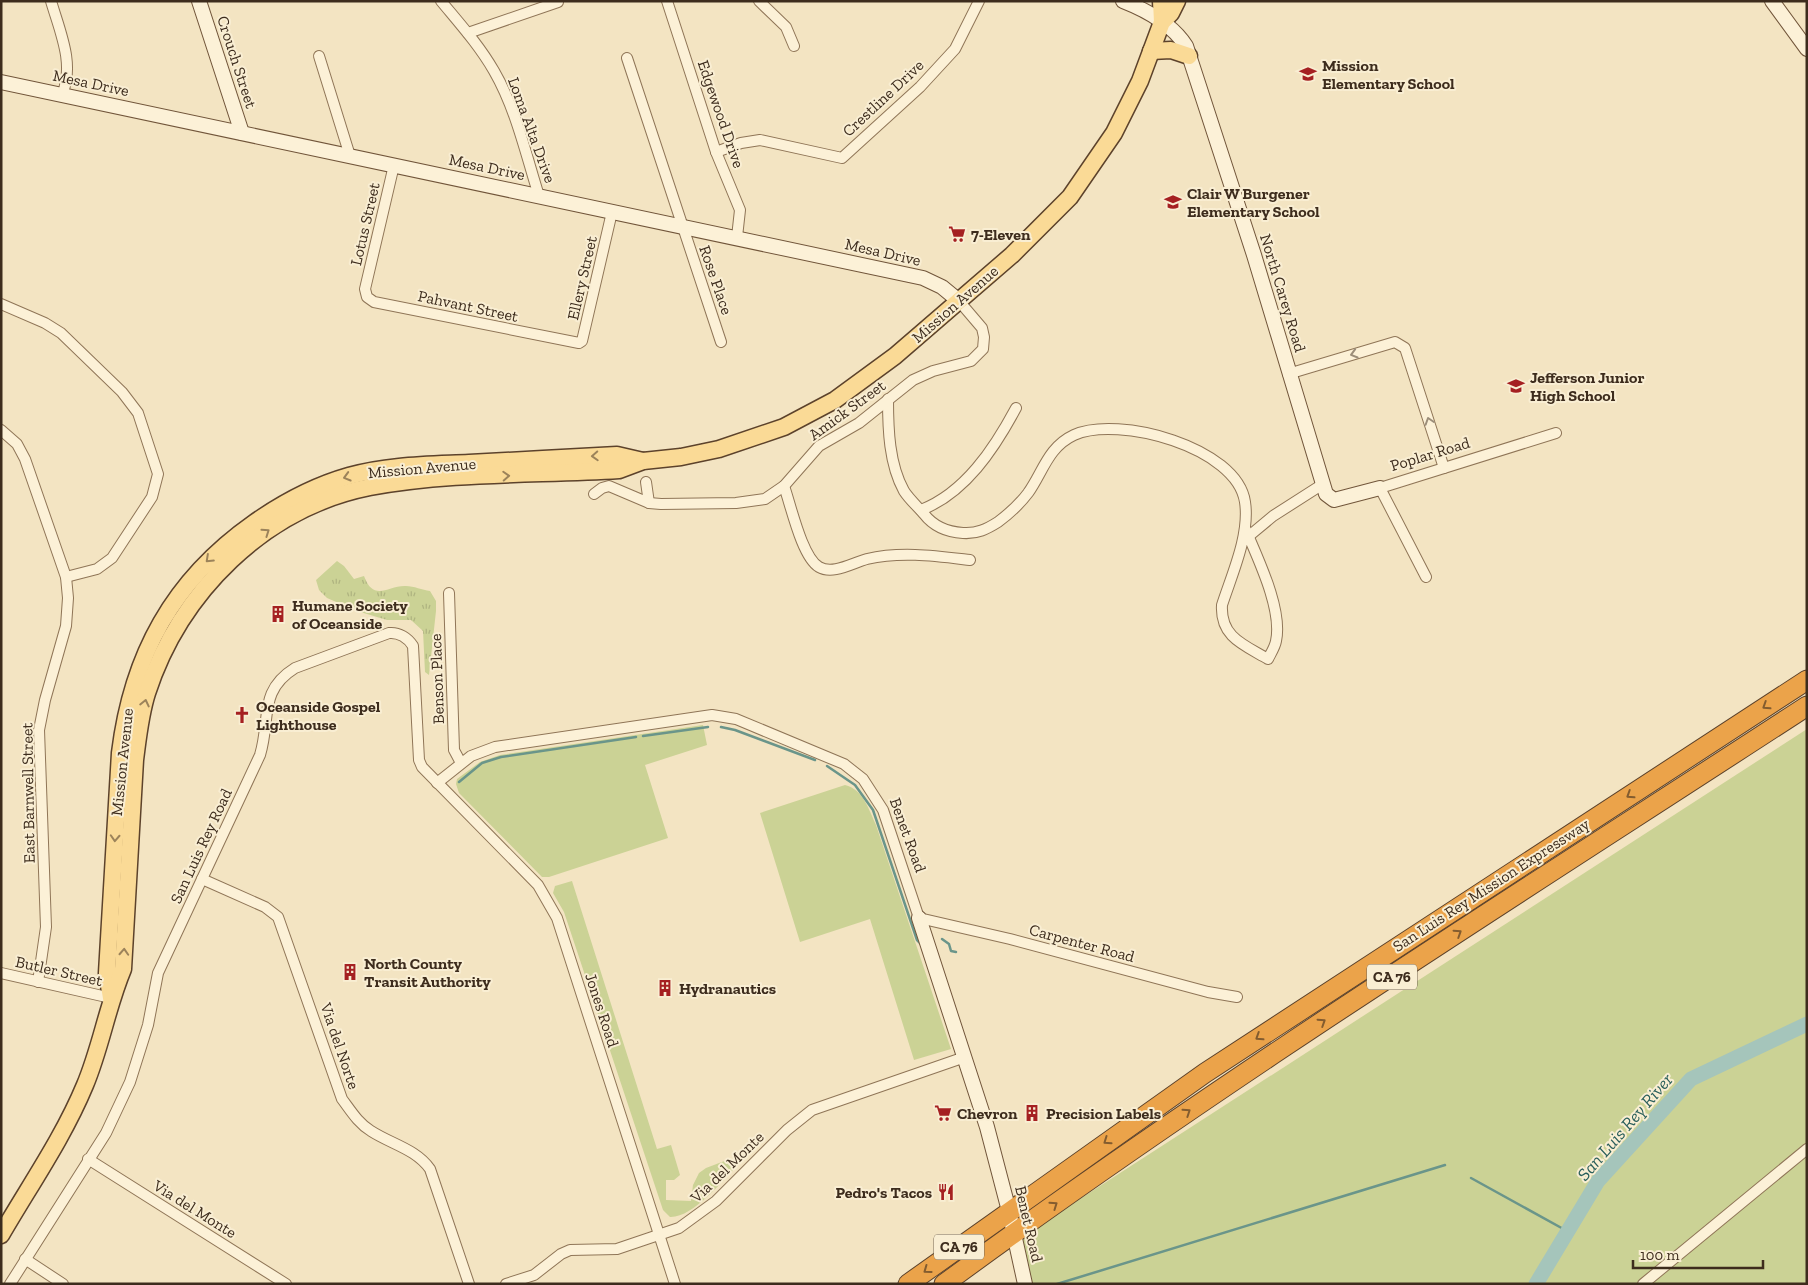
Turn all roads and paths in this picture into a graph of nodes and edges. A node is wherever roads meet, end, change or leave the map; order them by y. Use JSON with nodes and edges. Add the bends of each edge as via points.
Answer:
{"nodes":[{"id":1,"x":51,"y":1,"type":"edge"},
{"id":2,"x":199,"y":1,"type":"edge"},
{"id":3,"x":441,"y":1,"type":"edge"},
{"id":4,"x":666,"y":1,"type":"edge"},
{"id":5,"x":759,"y":1,"type":"edge"},
{"id":6,"x":979,"y":1,"type":"edge"},
{"id":7,"x":1122,"y":1,"type":"edge"},
{"id":8,"x":1161,"y":1,"type":"edge"},
{"id":9,"x":1177,"y":1,"type":"edge"},
{"id":10,"x":1772,"y":1,"type":"edge"},
{"id":11,"x":558,"y":2,"type":"edge"},
{"id":12,"x":1162,"y":22,"type":"junction"},
{"id":13,"x":468,"y":33,"type":"junction"},
{"id":14,"x":794,"y":46,"type":"dead end"},
{"id":15,"x":1807,"y":49,"type":"edge"},
{"id":16,"x":1151,"y":52,"type":"junction"},
{"id":17,"x":319,"y":56,"type":"dead end"},
{"id":18,"x":1189,"y":56,"type":"junction"},
{"id":19,"x":627,"y":58,"type":"dead end"},
{"id":20,"x":1,"y":82,"type":"edge"},
{"id":21,"x":62,"y":95,"type":"junction"},
{"id":22,"x":242,"y":133,"type":"junction"},
{"id":23,"x":716,"y":152,"type":"junction"},
{"id":24,"x":350,"y":156,"type":"junction"},
{"id":25,"x":394,"y":165,"type":"junction"},
{"id":26,"x":540,"y":196,"type":"junction"},
{"id":27,"x":612,"y":212,"type":"junction"},
{"id":28,"x":682,"y":226,"type":"junction"},
{"id":29,"x":737,"y":237,"type":"junction"},
{"id":30,"x":365,"y":289,"type":"joint"},
{"id":31,"x":959,"y":301,"type":"junction"},
{"id":32,"x":1,"y":304,"type":"edge"},
{"id":33,"x":721,"y":342,"type":"dead end"},
{"id":34,"x":572,"y":343,"type":"joint"},
{"id":35,"x":1288,"y":374,"type":"junction"},
{"id":36,"x":888,"y":399,"type":"junction"},
{"id":37,"x":1016,"y":408,"type":"dead end"},
{"id":38,"x":1,"y":430,"type":"edge"},
{"id":39,"x":1556,"y":433,"type":"dead end"},
{"id":40,"x":1444,"y":468,"type":"junction"},
{"id":41,"x":646,"y":482,"type":"dead end"},
{"id":42,"x":1323,"y":484,"type":"junction"},
{"id":43,"x":784,"y":486,"type":"junction"},
{"id":44,"x":1380,"y":488,"type":"junction"},
{"id":45,"x":594,"y":494,"type":"dead end"},
{"id":46,"x":649,"y":503,"type":"junction"},
{"id":47,"x":920,"y":510,"type":"junction"},
{"id":48,"x":1247,"y":532,"type":"junction"},
{"id":49,"x":970,"y":560,"type":"dead end"},
{"id":50,"x":66,"y":577,"type":"junction"},
{"id":51,"x":1426,"y":577,"type":"dead end"},
{"id":52,"x":450,"y":593,"type":"dead end"},
{"id":53,"x":1807,"y":680,"type":"edge"},
{"id":54,"x":1807,"y":706,"type":"edge"},
{"id":55,"x":461,"y":763,"type":"junction"},
{"id":56,"x":437,"y":783,"type":"junction"},
{"id":57,"x":202,"y":879,"type":"junction"},
{"id":58,"x":919,"y":918,"type":"junction"},
{"id":59,"x":1,"y":973,"type":"edge"},
{"id":60,"x":38,"y":982,"type":"junction"},
{"id":61,"x":1237,"y":997,"type":"dead end"},
{"id":62,"x":111,"y":998,"type":"junction"},
{"id":63,"x":965,"y":1057,"type":"junction"},
{"id":64,"x":1807,"y":1149,"type":"edge"},
{"id":65,"x":88,"y":1159,"type":"junction"},
{"id":66,"x":1009,"y":1211,"type":"junction"},
{"id":67,"x":1014,"y":1233,"type":"junction"},
{"id":68,"x":1,"y":1235,"type":"edge"},
{"id":69,"x":659,"y":1235,"type":"junction"},
{"id":70,"x":25,"y":1259,"type":"junction"},
{"id":71,"x":10,"y":1284,"type":"edge"},
{"id":72,"x":64,"y":1284,"type":"edge"},
{"id":73,"x":286,"y":1284,"type":"edge"},
{"id":74,"x":469,"y":1284,"type":"edge"},
{"id":75,"x":506,"y":1284,"type":"edge"},
{"id":76,"x":675,"y":1284,"type":"edge"},
{"id":77,"x":908,"y":1284,"type":"edge"},
{"id":78,"x":944,"y":1284,"type":"edge"},
{"id":79,"x":1025,"y":1284,"type":"edge"},
{"id":80,"x":1642,"y":1284,"type":"edge"}],
"edges":[{"from":1,"to":21,"type":"street","via":[[68,62],[66,87]]},
{"from":2,"to":22,"type":"main road","name":"Crouch Street"},
{"from":3,"to":13,"type":"street","name":"Loma Alta Drive"},
{"from":4,"to":23,"type":"street","name":"Edgewood Drive"},
{"from":5,"to":14,"type":"street","via":[[786,27]]},
{"from":6,"to":23,"type":"street","name":"Crestline Drive","via":[[955,49],[920,87],[842,158],[760,140]]},
{"from":7,"to":12,"type":"main road","name":"North Carey Road","via":[[1139,7]]},
{"from":8,"to":12,"type":"main road","name":"Mission Avenue"},
{"from":9,"to":12,"type":"main road","name":"Mission Avenue"},
{"from":10,"to":15,"type":"main road"},
{"from":11,"to":13,"type":"street"},
{"from":12,"to":16,"type":"main road","name":"Mission Avenue"},
{"from":12,"to":18,"type":"main road","name":"North Carey Road","via":[[1182,39]]},
{"from":13,"to":26,"type":"street","name":"Loma Alta Drive","via":[[495,73],[508,101]]},
{"from":16,"to":18,"type":"main road","via":[[1171,50]]},
{"from":16,"to":31,"type":"main road","name":"Mission Avenue","via":[[1123,117],[1082,182],[1043,226]]},
{"from":17,"to":24,"type":"street"},
{"from":18,"to":35,"type":"main road","name":"North Carey Road","via":[[1254,255]]},
{"from":19,"to":28,"type":"street","name":"Rose Place"},
{"from":20,"to":21,"type":"main road","name":"Mesa Drive"},
{"from":21,"to":22,"type":"main road","name":"Mesa Drive"},
{"from":22,"to":24,"type":"main road","name":"Mesa Drive"},
{"from":23,"to":29,"type":"street","name":"Edgewood Drive","via":[[740,210]]},
{"from":24,"to":25,"type":"main road","name":"Mesa Drive"},
{"from":25,"to":26,"type":"main road","name":"Mesa Drive"},
{"from":25,"to":30,"type":"street","name":"Lotus Street"},
{"from":26,"to":27,"type":"main road","name":"Mesa Drive"},
{"from":27,"to":28,"type":"main road","name":"Mesa Drive"},
{"from":27,"to":34,"type":"street","name":"Ellery Street","via":[[582,341]]},
{"from":28,"to":29,"type":"main road","name":"Mesa Drive"},
{"from":28,"to":33,"type":"street","name":"Rose Place"},
{"from":29,"to":31,"type":"main road","name":"Mesa Drive","via":[[923,278],[942,287]]},
{"from":30,"to":34,"type":"street","name":"Pahvant Street","via":[[374,302]]},
{"from":31,"to":36,"type":"street","name":"Amick Street","via":[[982,328],[984,337],[980,353],[971,361],[913,380]]},
{"from":31,"to":62,"type":"main road","name":"Mission Avenue","via":[[865,380],[802,419],[764,435],[681,457],[644,460],[619,470],[408,481],[331,497],[277,524],[244,547],[217,572],[179,622],[147,693],[135,760],[123,969]]},
{"from":32,"to":50,"type":"street","via":[[45,323],[61,334],[122,392],[138,412],[158,474],[152,497],[112,558],[97,569]]},
{"from":40,"to":35,"type":"street","one_way":true,"via":[[1401,343]]},
{"from":35,"to":42,"type":"main road","name":"North Carey Road"},
{"from":36,"to":43,"type":"street","name":"Amick Street","via":[[859,423],[819,446]]},
{"from":36,"to":47,"type":"street","via":[[888,435],[899,478],[905,492]]},
{"from":37,"to":47,"type":"street","via":[[996,445],[953,493]]},
{"from":38,"to":50,"type":"street","name":"East Barnwell Street","via":[[17,444],[25,459]]},
{"from":39,"to":40,"type":"street","name":"Poplar Road"},
{"from":40,"to":44,"type":"street","name":"Poplar Road"},
{"from":41,"to":46,"type":"street"},
{"from":42,"to":44,"type":"main road","name":"Poplar Road","via":[[1326,494],[1334,500]]},
{"from":42,"to":48,"type":"street"},
{"from":43,"to":46,"type":"street","name":"Amick Street","via":[[765,499],[727,503]]},
{"from":43,"to":49,"type":"street","via":[[806,552],[818,566],[829,570],[885,556],[918,554]]},
{"from":44,"to":51,"type":"street"},
{"from":45,"to":46,"type":"street","name":"Amick Street","via":[[609,486]]},
{"from":47,"to":48,"type":"street","via":[[932,523],[951,532],[986,530],[1012,512],[1029,492],[1038,473],[1060,443],[1085,431],[1116,430],[1188,444],[1212,458],[1237,482],[1245,501]]},
{"from":48,"to":48,"type":"street","via":[[1222,605],[1222,617],[1228,632],[1238,642],[1268,659],[1276,641],[1270,590]]},
{"from":50,"to":60,"type":"street","name":"East Barnwell Street","via":[[66,626],[39,730],[46,927]]},
{"from":52,"to":55,"type":"street","name":"Benson Place","via":[[454,750]]},
{"from":53,"to":66,"type":"highway","name":"San Luis Rey Mission Expressway","number":"CA 76","one_way":true,"via":[[1205,1073]]},
{"from":67,"to":54,"type":"highway","name":"San Luis Rey Mission Expressway","number":"CA 76","one_way":true,"via":[[1294,1040]]},
{"from":55,"to":56,"type":"street","name":"Benet Road"},
{"from":55,"to":58,"type":"street","name":"Benet Road","via":[[495,747],[712,715],[736,719],[844,764],[863,778],[883,810]]},
{"from":56,"to":57,"type":"street","name":"San Luis Rey Road","via":[[419,760],[413,646],[409,640],[395,632],[389,633],[295,668],[282,676],[272,690],[260,755]]},
{"from":56,"to":69,"type":"street","name":"Jones Road","via":[[538,885],[557,918]]},
{"from":57,"to":65,"type":"street","name":"San Luis Rey Road","via":[[158,973],[148,1025],[130,1082],[106,1132]]},
{"from":57,"to":74,"type":"street","name":"Via del Norte","via":[[265,907],[278,917],[342,1099],[357,1120],[422,1158],[430,1169]]},
{"from":58,"to":61,"type":"street","name":"Carpenter Road"},
{"from":58,"to":63,"type":"main road","name":"Benet Road"},
{"from":59,"to":60,"type":"street","name":"Butler Street"},
{"from":60,"to":62,"type":"street","name":"Butler Street"},
{"from":62,"to":68,"type":"main road","name":"Mission Avenue","via":[[100,1044],[78,1101]]},
{"from":63,"to":66,"type":"main road","name":"Benet Road"},
{"from":63,"to":69,"type":"street","name":"Via del Monte","via":[[812,1110],[787,1130],[710,1206],[679,1228]]},
{"from":64,"to":80,"type":"street"},
{"from":65,"to":70,"type":"street","name":"San Luis Rey Road"},
{"from":65,"to":73,"type":"street","name":"Via del Monte"},
{"from":66,"to":67,"type":"main road","name":"Benet Road"},
{"from":66,"to":77,"type":"highway","name":"San Luis Rey Mission Expressway","number":"CA 76","one_way":true},
{"from":67,"to":78,"type":"highway","name":"San Luis Rey Mission Expressway","number":"CA 76"},
{"from":67,"to":79,"type":"main road","name":"Benet Road"},
{"from":69,"to":75,"type":"street","name":"Via del Monte","via":[[611,1250],[570,1250],[534,1275]]},
{"from":69,"to":76,"type":"street","name":"Jones Road"},
{"from":70,"to":71,"type":"street","name":"San Luis Rey Road"},
{"from":70,"to":72,"type":"street"}]}
